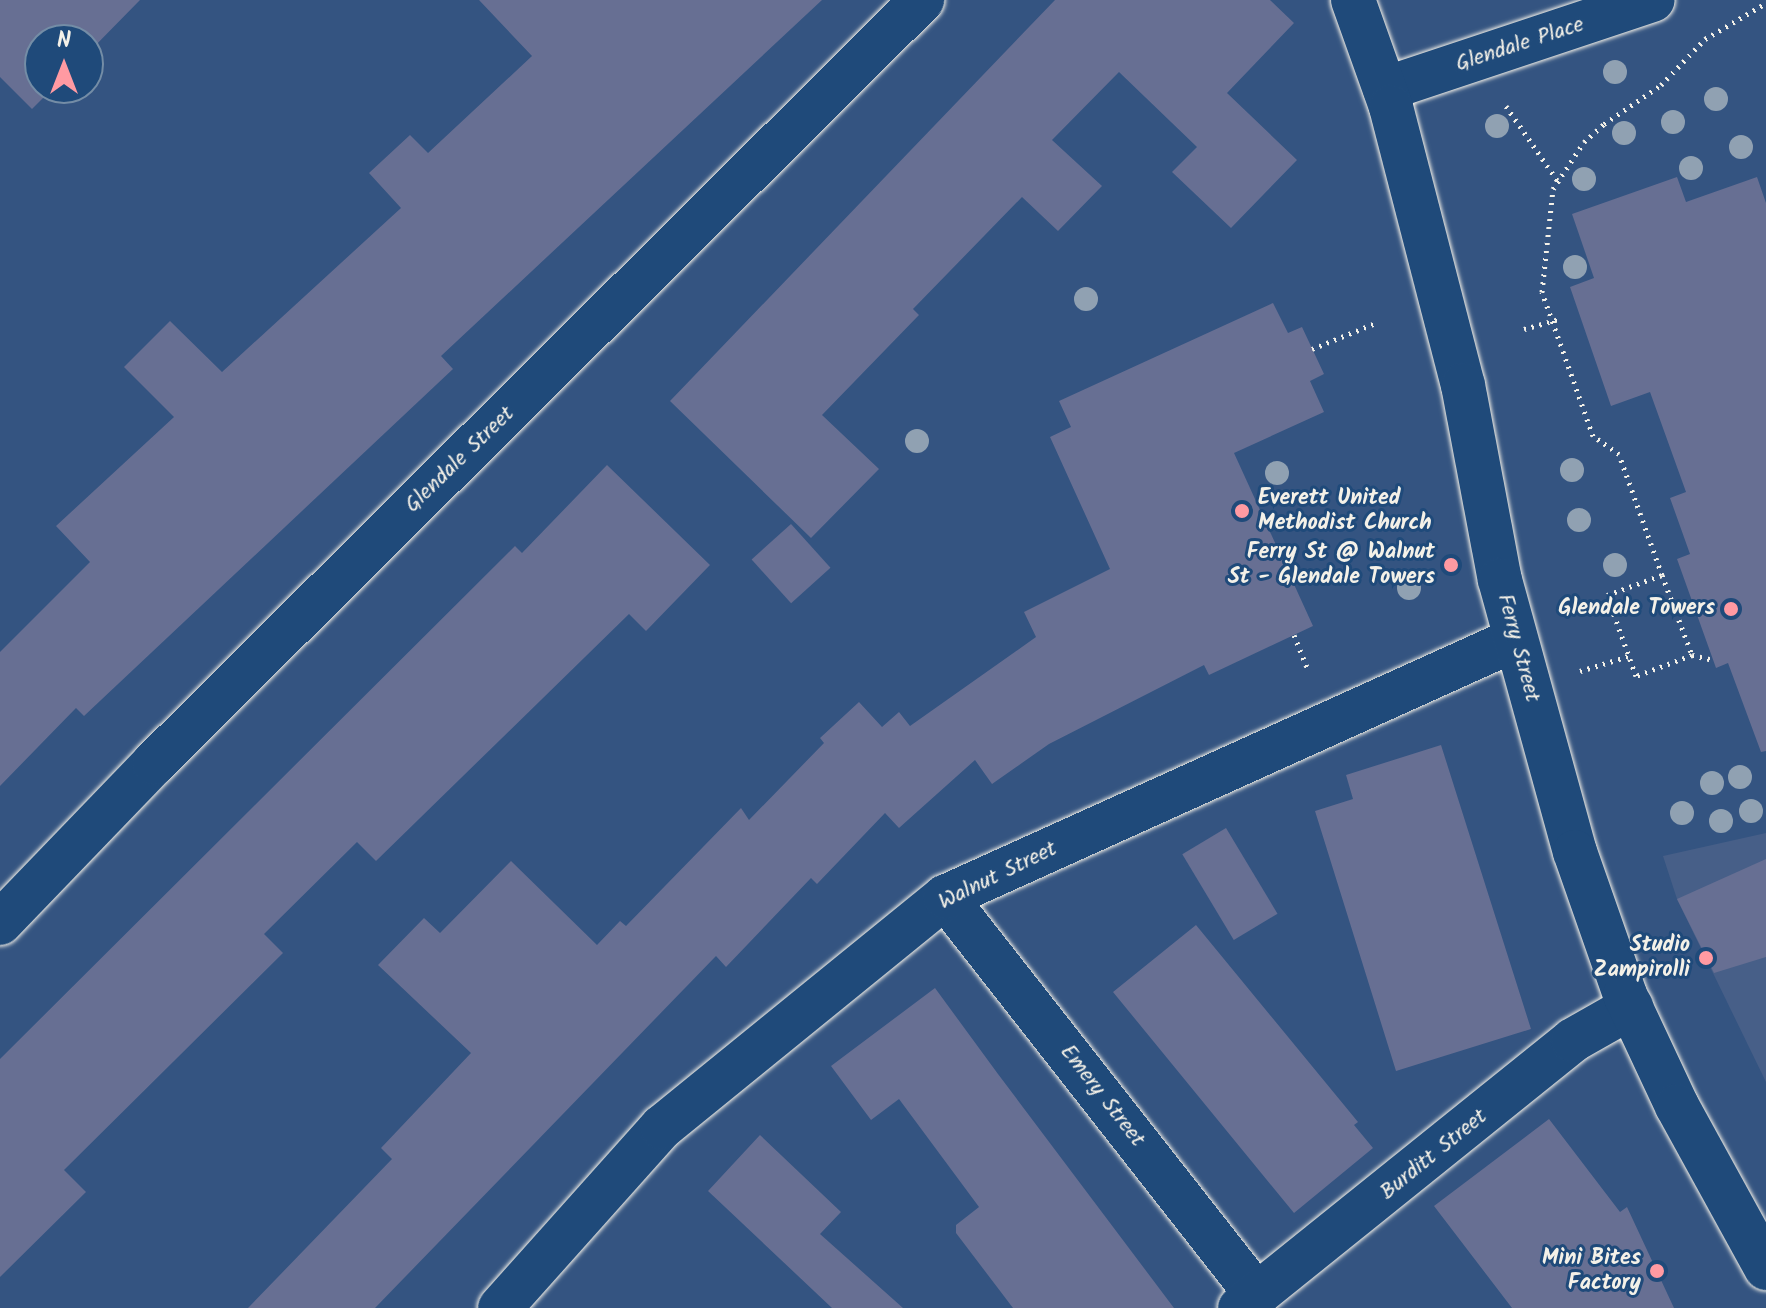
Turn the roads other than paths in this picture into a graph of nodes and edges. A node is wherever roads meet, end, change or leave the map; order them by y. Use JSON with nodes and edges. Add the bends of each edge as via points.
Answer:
{"nodes":[{"id":1,"x":922,"y":0,"type":"edge"},
{"id":2,"x":1353,"y":0,"type":"edge"},
{"id":3,"x":1653,"y":0,"type":"edge"},
{"id":4,"x":1385,"y":89,"type":"junction"},
{"id":5,"x":1514,"y":640,"type":"junction"},
{"id":6,"x":945,"y":897,"type":"junction"},
{"id":7,"x":0,"y":923,"type":"edge"},
{"id":8,"x":1631,"y":1007,"type":"junction"},
{"id":9,"x":1766,"y":1268,"type":"edge"},
{"id":10,"x":1249,"y":1302,"type":"edge"},
{"id":11,"x":500,"y":1308,"type":"edge"}],
"edges":[{"from":1,"to":7,"type":"street","name":"Glendale Street","via":[[154,763]]},
{"from":2,"to":4,"type":"street","name":"Ferry Street"},
{"from":3,"to":4,"type":"street","name":"Glendale Place"},
{"from":4,"to":5,"type":"street","name":"Ferry Street","via":[[1463,385]]},
{"from":5,"to":6,"type":"street","name":"Walnut Street"},
{"from":5,"to":8,"type":"street","name":"Ferry Street","via":[[1575,852]]},
{"from":6,"to":10,"type":"street","name":"Emery Street"},
{"from":6,"to":11,"type":"street","name":"Walnut Street","via":[[662,1127]]},
{"from":8,"to":9,"type":"street","name":"Ferry Street","via":[[1677,1106]]},
{"from":8,"to":10,"type":"street","name":"Burditt Street","via":[[1573,1040]]}]}
